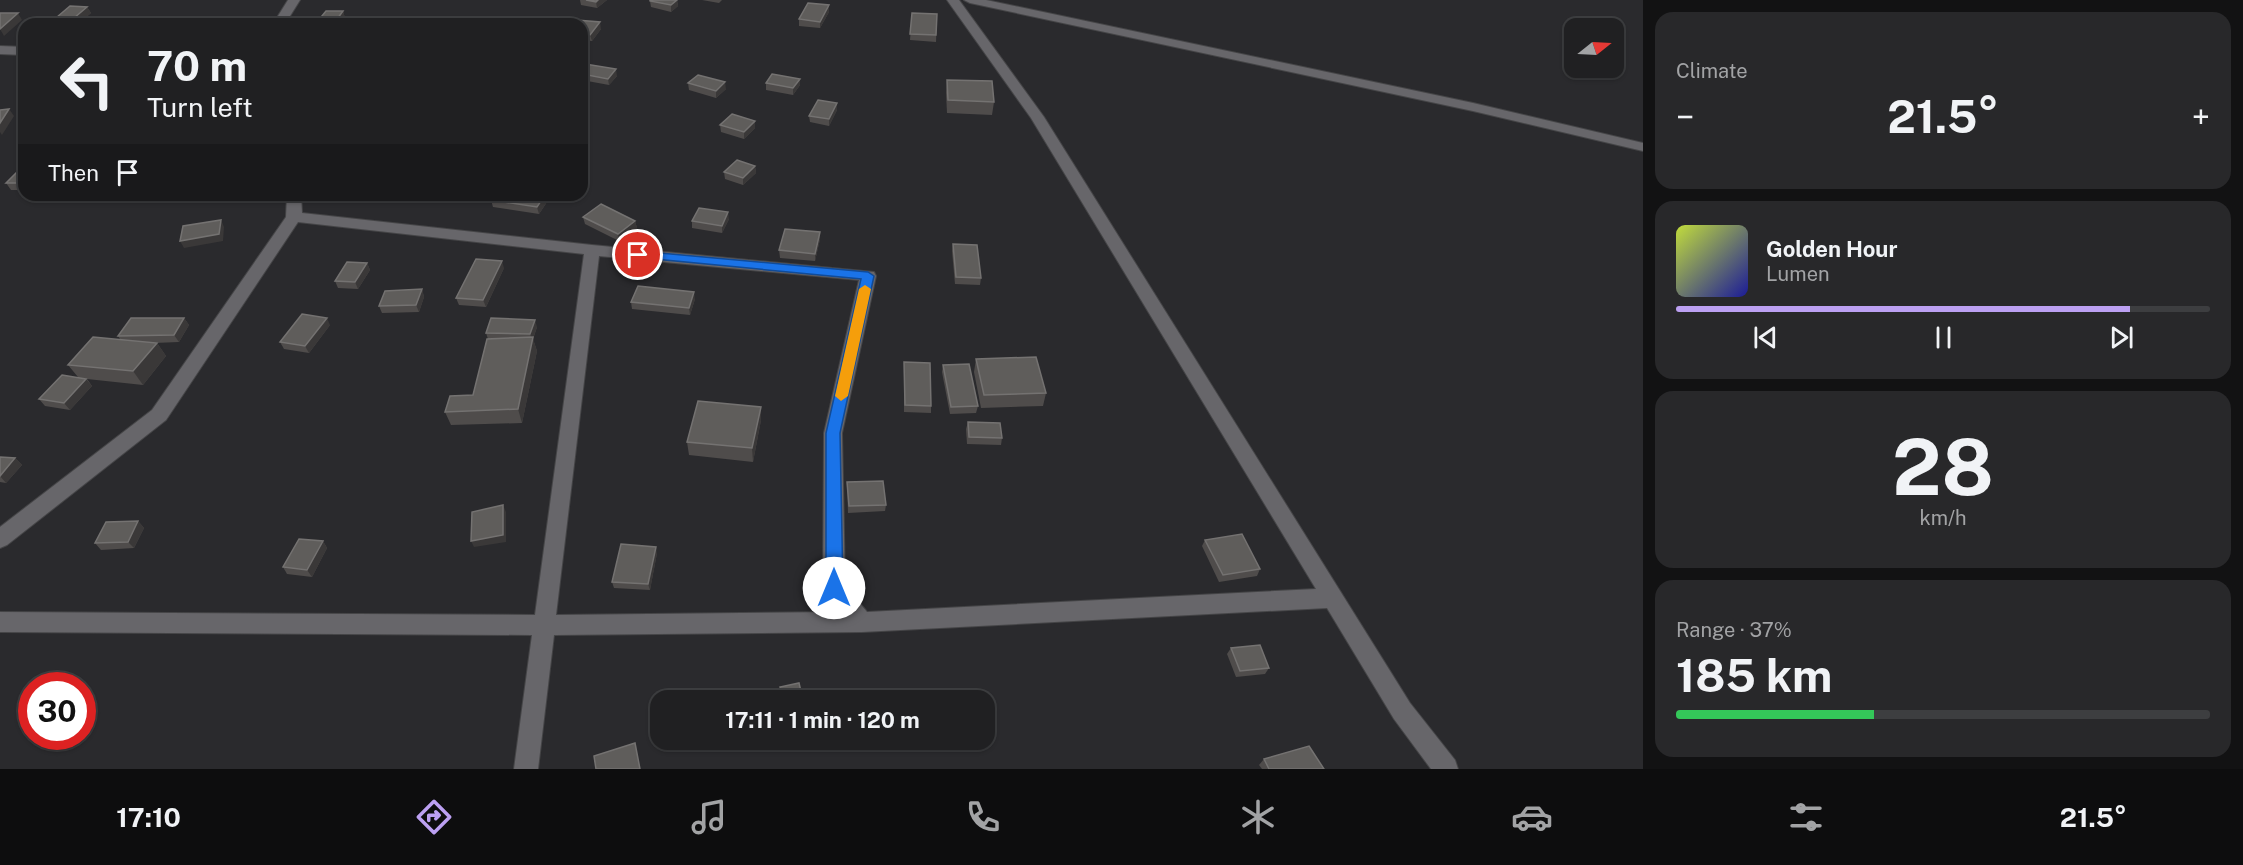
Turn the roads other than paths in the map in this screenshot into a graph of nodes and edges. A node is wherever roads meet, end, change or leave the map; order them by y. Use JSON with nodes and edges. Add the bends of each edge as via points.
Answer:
{"nodes":[{"id":1,"x":294,"y":0,"type":"edge"},
{"id":2,"x":953,"y":0,"type":"edge"},
{"id":3,"x":970,"y":0,"type":"edge"},
{"id":4,"x":283,"y":18,"type":"edge"},
{"id":5,"x":0,"y":50,"type":"edge"},
{"id":6,"x":18,"y":51,"type":"edge"},
{"id":7,"x":1643,"y":147,"type":"edge"},
{"id":8,"x":294,"y":201,"type":"edge"},
{"id":9,"x":294,"y":217,"type":"junction"},
{"id":10,"x":592,"y":250,"type":"junction"},
{"id":11,"x":0,"y":539,"type":"edge"},
{"id":12,"x":1332,"y":597,"type":"junction"},
{"id":13,"x":0,"y":622,"type":"edge"},
{"id":14,"x":862,"y":622,"type":"junction"},
{"id":15,"x":544,"y":625,"type":"junction"},
{"id":16,"x":525,"y":769,"type":"edge"},
{"id":17,"x":1446,"y":769,"type":"edge"}],
"edges":[{"from":1,"to":4,"type":"street"},
{"from":2,"to":12,"type":"street","via":[[1036,117]]},
{"from":3,"to":7,"type":"street"},
{"from":5,"to":6,"type":"street"},
{"from":8,"to":9,"type":"street"},
{"from":9,"to":10,"type":"street"},
{"from":9,"to":11,"type":"street","via":[[159,415]]},
{"from":10,"to":14,"type":"street","via":[[868,276],[833,433],[834,588]]},
{"from":10,"to":15,"type":"street"},
{"from":12,"to":14,"type":"street"},
{"from":12,"to":17,"type":"street","via":[[1402,711]]},
{"from":13,"to":15,"type":"street"},
{"from":14,"to":15,"type":"street"},
{"from":15,"to":16,"type":"street"}]}
